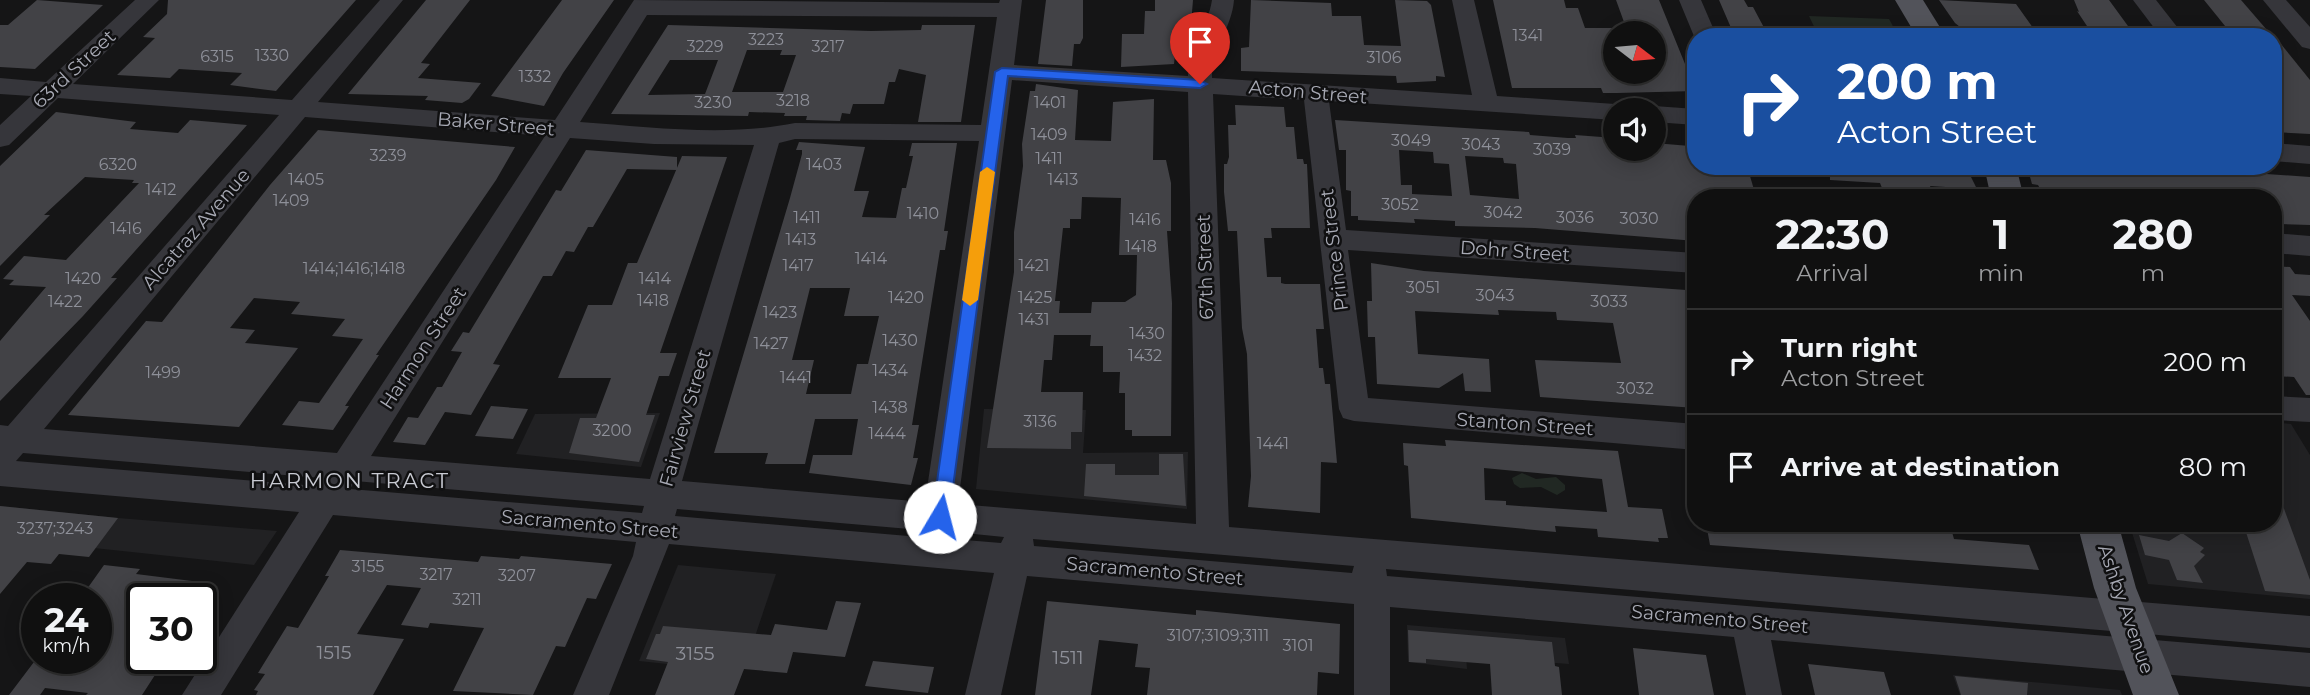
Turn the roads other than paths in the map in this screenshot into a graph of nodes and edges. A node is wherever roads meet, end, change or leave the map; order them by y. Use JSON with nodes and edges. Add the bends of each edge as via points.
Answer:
{"nodes":[{"id":1,"x":148,"y":0,"type":"edge"},
{"id":2,"x":392,"y":0,"type":"edge"},
{"id":3,"x":1223,"y":0,"type":"edge"},
{"id":4,"x":1463,"y":0,"type":"edge"},
{"id":5,"x":1690,"y":0,"type":"edge"},
{"id":6,"x":1909,"y":0,"type":"edge"},
{"id":7,"x":2144,"y":0,"type":"edge"},
{"id":8,"x":2274,"y":0,"type":"edge"},
{"id":9,"x":643,"y":4,"type":"edge"},
{"id":10,"x":1011,"y":5,"type":"edge"},
{"id":11,"x":1701,"y":28,"type":"edge"},
{"id":12,"x":1926,"y":28,"type":"edge"},
{"id":13,"x":2166,"y":28,"type":"edge"},
{"id":14,"x":2310,"y":42,"type":"edge"},
{"id":15,"x":1002,"y":72,"type":"junction"},
{"id":16,"x":1200,"y":84,"type":"junction"},
{"id":17,"x":0,"y":86,"type":"edge"},
{"id":18,"x":53,"y":90,"type":"junction"},
{"id":19,"x":1315,"y":92,"type":"junction"},
{"id":20,"x":1486,"y":104,"type":"junction"},
{"id":21,"x":299,"y":109,"type":"junction"},
{"id":22,"x":1603,"y":111,"type":"edge"},
{"id":23,"x":1666,"y":115,"type":"edge"},
{"id":24,"x":1687,"y":116,"type":"edge"},
{"id":25,"x":562,"y":130,"type":"junction"},
{"id":26,"x":993,"y":133,"type":"junction"},
{"id":27,"x":766,"y":137,"type":"junction"},
{"id":28,"x":0,"y":139,"type":"edge"},
{"id":29,"x":2282,"y":153,"type":"edge"},
{"id":30,"x":2310,"y":155,"type":"edge"},
{"id":31,"x":1333,"y":239,"type":"junction"},
{"id":32,"x":2282,"y":244,"type":"edge"},
{"id":33,"x":2310,"y":246,"type":"edge"},
{"id":34,"x":1687,"y":262,"type":"edge"},
{"id":35,"x":2282,"y":408,"type":"edge"},
{"id":36,"x":1354,"y":409,"type":"joint"},
{"id":37,"x":2310,"y":410,"type":"edge"},
{"id":38,"x":1687,"y":436,"type":"edge"},
{"id":39,"x":5,"y":445,"type":"edge"},
{"id":40,"x":345,"y":468,"type":"junction"},
{"id":41,"x":0,"y":473,"type":"edge"},
{"id":42,"x":663,"y":494,"type":"junction"},
{"id":43,"x":324,"y":501,"type":"junction"},
{"id":44,"x":940,"y":517,"type":"junction"},
{"id":45,"x":1021,"y":524,"type":"junction"},
{"id":46,"x":656,"y":529,"type":"junction"},
{"id":47,"x":2100,"y":532,"type":"edge"},
{"id":48,"x":1213,"y":540,"type":"junction"},
{"id":49,"x":1367,"y":552,"type":"junction"},
{"id":50,"x":935,"y":553,"type":"junction"},
{"id":51,"x":1015,"y":559,"type":"junction"},
{"id":52,"x":1370,"y":589,"type":"junction"},
{"id":53,"x":1749,"y":621,"type":"junction"},
{"id":54,"x":2310,"y":632,"type":"edge"},
{"id":55,"x":2140,"y":655,"type":"edge"},
{"id":56,"x":2310,"y":670,"type":"edge"},
{"id":57,"x":200,"y":695,"type":"edge"},
{"id":58,"x":592,"y":695,"type":"edge"},
{"id":59,"x":983,"y":695,"type":"edge"},
{"id":60,"x":1373,"y":695,"type":"edge"},
{"id":61,"x":1764,"y":695,"type":"edge"}],
"edges":[{"from":1,"to":18,"type":"street","name":"63rd Street"},
{"from":2,"to":21,"type":"street","name":"Alcatraz Avenue"},
{"from":3,"to":16,"type":"street","name":"67th Street","via":[[1222,20],[1201,63]]},
{"from":4,"to":20,"type":"street"},
{"from":5,"to":11,"type":"street"},
{"from":6,"to":12,"type":"main road"},
{"from":7,"to":13,"type":"street"},
{"from":8,"to":14,"type":"street"},
{"from":9,"to":10,"type":"street"},
{"from":9,"to":25,"type":"street","name":"Harmon Street"},
{"from":10,"to":15,"type":"street"},
{"from":15,"to":16,"type":"street","name":"Acton Street"},
{"from":15,"to":26,"type":"street"},
{"from":16,"to":19,"type":"street","name":"Acton Street"},
{"from":16,"to":48,"type":"street","name":"67th Street"},
{"from":17,"to":18,"type":"street","name":"Baker Street"},
{"from":18,"to":21,"type":"street","name":"Baker Street"},
{"from":18,"to":28,"type":"street","name":"63rd Street"},
{"from":19,"to":20,"type":"street","name":"Acton Street"},
{"from":19,"to":31,"type":"street","name":"Prince Street"},
{"from":20,"to":22,"type":"street","name":"Acton Street"},
{"from":21,"to":25,"type":"street","name":"Baker Street"},
{"from":21,"to":39,"type":"street","name":"Alcatraz Avenue"},
{"from":23,"to":24,"type":"street"},
{"from":25,"to":27,"type":"street","name":"Baker Street"},
{"from":25,"to":40,"type":"street","name":"Harmon Street"},
{"from":26,"to":27,"type":"street","name":"Baker Street","via":[[795,131]]},
{"from":26,"to":44,"type":"street"},
{"from":27,"to":42,"type":"street","name":"Fairview Street","via":[[767,148]]},
{"from":29,"to":30,"type":"street"},
{"from":31,"to":34,"type":"street","name":"Dohr Street"},
{"from":31,"to":36,"type":"street","name":"Prince Street"},
{"from":32,"to":33,"type":"street"},
{"from":35,"to":37,"type":"street"},
{"from":36,"to":38,"type":"street","name":"Stanton Street"},
{"from":39,"to":40,"type":"street","name":"Sacramento Street"},
{"from":40,"to":42,"type":"street","name":"Sacramento Street"},
{"from":40,"to":43,"type":"street","name":"Harmon Street"},
{"from":41,"to":43,"type":"street","name":"Sacramento Street"},
{"from":42,"to":44,"type":"street","name":"Sacramento Street"},
{"from":42,"to":46,"type":"street","name":"Fairview Street"},
{"from":43,"to":46,"type":"street","name":"Sacramento Street"},
{"from":43,"to":57,"type":"street","name":"Harmon Street"},
{"from":44,"to":45,"type":"street","name":"Sacramento Street"},
{"from":44,"to":50,"type":"street"},
{"from":45,"to":48,"type":"street","name":"Sacramento Street"},
{"from":45,"to":51,"type":"street"},
{"from":46,"to":50,"type":"street","name":"Sacramento Street"},
{"from":46,"to":58,"type":"street","name":"Fairview Street","via":[[650,556]]},
{"from":47,"to":55,"type":"main road","name":"Ashby Avenue"},
{"from":48,"to":49,"type":"street","name":"Sacramento Street"},
{"from":49,"to":52,"type":"street"},
{"from":49,"to":55,"type":"street","name":"Sacramento Street"},
{"from":50,"to":51,"type":"street","name":"Sacramento Street"},
{"from":51,"to":52,"type":"street","name":"Sacramento Street"},
{"from":51,"to":59,"type":"street"},
{"from":52,"to":53,"type":"street","name":"Sacramento Street"},
{"from":52,"to":60,"type":"street"},
{"from":53,"to":55,"type":"street","name":"Sacramento Street"},
{"from":53,"to":61,"type":"street"},
{"from":54,"to":55,"type":"street","name":"Sacramento Street"},
{"from":55,"to":56,"type":"street","name":"Sacramento Street"}]}
